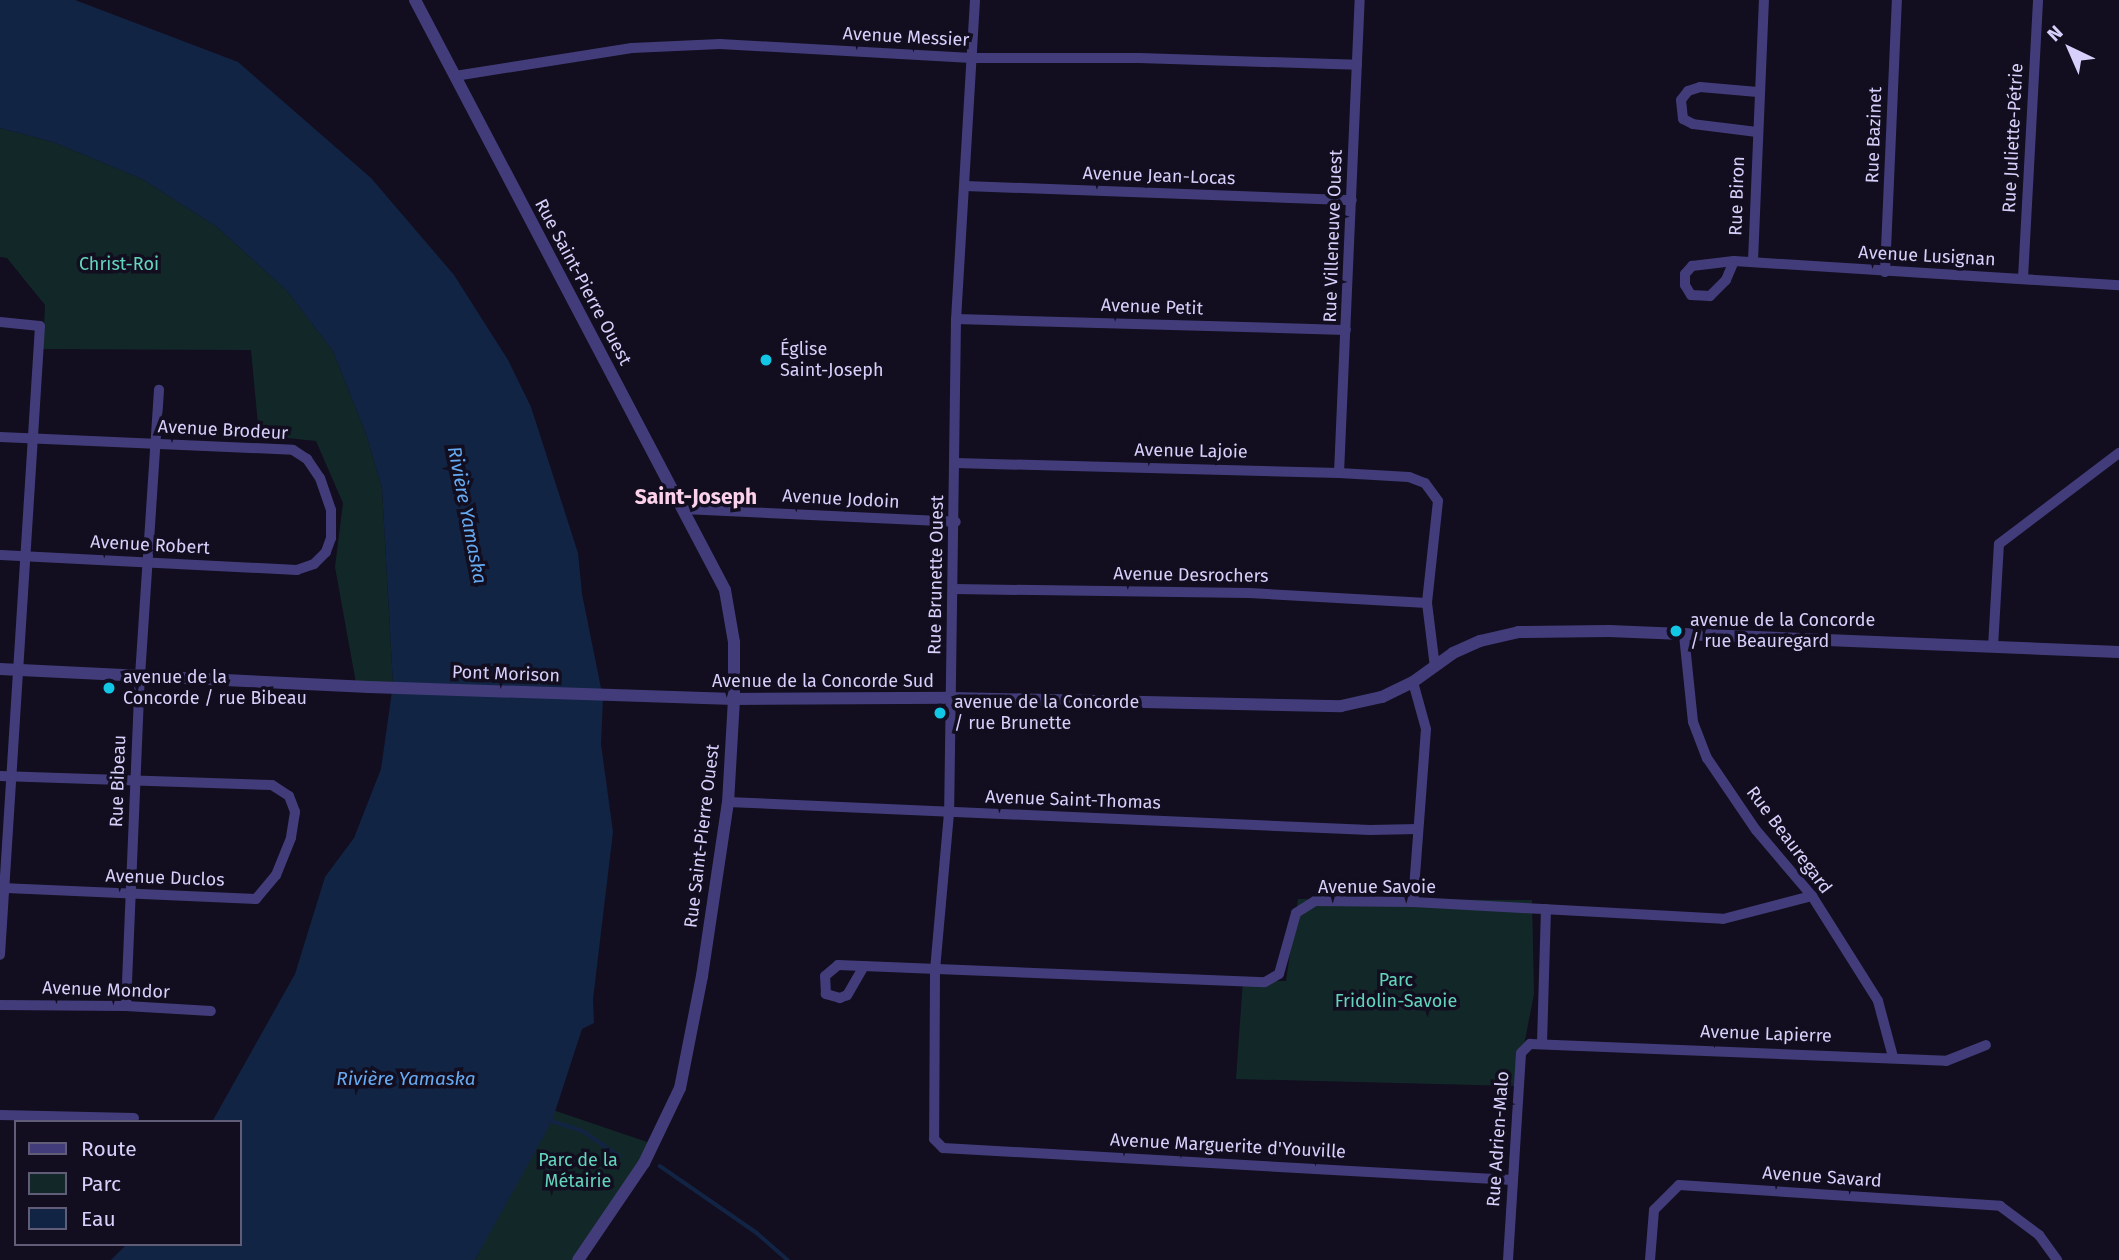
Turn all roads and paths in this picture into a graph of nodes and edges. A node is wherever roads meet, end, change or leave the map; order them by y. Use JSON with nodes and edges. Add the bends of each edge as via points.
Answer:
{"nodes":[{"id":1,"x":415,"y":0,"type":"edge"},
{"id":2,"x":975,"y":0,"type":"edge"},
{"id":3,"x":1360,"y":0,"type":"edge"},
{"id":4,"x":1764,"y":0,"type":"edge"},
{"id":5,"x":1897,"y":0,"type":"edge"},
{"id":6,"x":2038,"y":0,"type":"edge"},
{"id":7,"x":972,"y":58,"type":"junction"},
{"id":8,"x":1357,"y":65,"type":"junction"},
{"id":9,"x":455,"y":76,"type":"junction"},
{"id":10,"x":1758,"y":92,"type":"junction"},
{"id":11,"x":1757,"y":132,"type":"junction"},
{"id":12,"x":965,"y":186,"type":"junction"},
{"id":13,"x":1352,"y":200,"type":"junction"},
{"id":14,"x":1734,"y":261,"type":"junction"},
{"id":15,"x":1753,"y":261,"type":"junction"},
{"id":16,"x":1885,"y":272,"type":"junction"},
{"id":17,"x":2023,"y":278,"type":"junction"},
{"id":18,"x":2119,"y":285,"type":"edge"},
{"id":19,"x":956,"y":319,"type":"junction"},
{"id":20,"x":0,"y":322,"type":"edge"},
{"id":21,"x":1346,"y":330,"type":"junction"},
{"id":22,"x":159,"y":390,"type":"dead end"},
{"id":23,"x":0,"y":437,"type":"edge"},
{"id":24,"x":33,"y":438,"type":"junction"},
{"id":25,"x":155,"y":444,"type":"junction"},
{"id":26,"x":2119,"y":453,"type":"edge"},
{"id":27,"x":955,"y":463,"type":"junction"},
{"id":28,"x":1339,"y":473,"type":"junction"},
{"id":29,"x":683,"y":509,"type":"junction"},
{"id":30,"x":956,"y":522,"type":"junction"},
{"id":31,"x":0,"y":555,"type":"edge"},
{"id":32,"x":26,"y":556,"type":"junction"},
{"id":33,"x":147,"y":562,"type":"junction"},
{"id":34,"x":297,"y":570,"type":"joint"},
{"id":35,"x":954,"y":589,"type":"junction"},
{"id":36,"x":1427,"y":603,"type":"junction"},
{"id":37,"x":1685,"y":635,"type":"junction"},
{"id":38,"x":1993,"y":647,"type":"junction"},
{"id":39,"x":2119,"y":652,"type":"edge"},
{"id":40,"x":1435,"y":667,"type":"junction"},
{"id":41,"x":0,"y":669,"type":"edge"},
{"id":42,"x":19,"y":670,"type":"junction"},
{"id":43,"x":140,"y":676,"type":"junction"},
{"id":44,"x":1413,"y":682,"type":"junction"},
{"id":45,"x":642,"y":696,"type":"joint"},
{"id":46,"x":951,"y":698,"type":"junction"},
{"id":47,"x":734,"y":699,"type":"junction"},
{"id":48,"x":0,"y":776,"type":"edge"},
{"id":49,"x":12,"y":776,"type":"junction"},
{"id":50,"x":136,"y":780,"type":"junction"},
{"id":51,"x":728,"y":802,"type":"junction"},
{"id":52,"x":949,"y":813,"type":"junction"},
{"id":53,"x":1418,"y":829,"type":"junction"},
{"id":54,"x":3,"y":888,"type":"edge"},
{"id":55,"x":131,"y":894,"type":"junction"},
{"id":56,"x":1812,"y":896,"type":"junction"},
{"id":57,"x":1413,"y":902,"type":"junction"},
{"id":58,"x":1546,"y":909,"type":"junction"},
{"id":59,"x":0,"y":955,"type":"edge"},
{"id":60,"x":864,"y":966,"type":"dead end"},
{"id":61,"x":935,"y":971,"type":"junction"},
{"id":62,"x":0,"y":1005,"type":"edge"},
{"id":63,"x":126,"y":1006,"type":"junction"},
{"id":64,"x":211,"y":1012,"type":"dead end"},
{"id":65,"x":1542,"y":1043,"type":"junction"},
{"id":66,"x":1986,"y":1045,"type":"dead end"},
{"id":67,"x":1893,"y":1057,"type":"junction"},
{"id":68,"x":0,"y":1115,"type":"edge"},
{"id":69,"x":134,"y":1118,"type":"dead end"},
{"id":70,"x":943,"y":1147,"type":"joint"},
{"id":71,"x":1512,"y":1180,"type":"junction"},
{"id":72,"x":578,"y":1260,"type":"edge"},
{"id":73,"x":1508,"y":1260,"type":"edge"},
{"id":74,"x":1650,"y":1260,"type":"edge"},
{"id":75,"x":2057,"y":1260,"type":"edge"}],
"edges":[{"from":1,"to":9,"type":"street","name":"Rue Saint-Pierre Ouest"},
{"from":2,"to":7,"type":"street","name":"Rue Brunette Ouest"},
{"from":3,"to":8,"type":"street","name":"Rue Villeneuve Ouest"},
{"from":4,"to":10,"type":"street","name":"Rue Biron"},
{"from":5,"to":16,"type":"street","name":"Rue Bazinet"},
{"from":6,"to":17,"type":"street","name":"Rue Juliette-Pétrie"},
{"from":7,"to":8,"type":"street","name":"Avenue Messier"},
{"from":7,"to":9,"type":"street","name":"Avenue Messier","via":[[720,44],[632,48]]},
{"from":7,"to":12,"type":"street","name":"Rue Brunette Ouest"},
{"from":8,"to":13,"type":"street","name":"Rue Villeneuve Ouest"},
{"from":9,"to":29,"type":"street","name":"Rue Saint-Pierre Ouest"},
{"from":10,"to":11,"type":"street","name":"Rue Biron"},
{"from":10,"to":11,"type":"street","name":"Rue Biron","via":[[1700,87],[1681,100],[1683,118],[1693,124]]},
{"from":11,"to":15,"type":"street","name":"Rue Biron"},
{"from":12,"to":13,"type":"street","name":"Avenue Jean-Locas"},
{"from":12,"to":19,"type":"street","name":"Rue Brunette Ouest"},
{"from":13,"to":21,"type":"street","name":"Rue Villeneuve Ouest"},
{"from":14,"to":14,"type":"street","name":"Avenue Lusignan","via":[[1692,265],[1685,274],[1691,295],[1710,296],[1727,280]]},
{"from":14,"to":15,"type":"street","name":"Avenue Lusignan"},
{"from":15,"to":16,"type":"street","name":"Avenue Lusignan"},
{"from":16,"to":17,"type":"street","name":"Avenue Lusignan"},
{"from":17,"to":18,"type":"street","name":"Avenue Lusignan"},
{"from":19,"to":21,"type":"street","name":"Avenue Petit"},
{"from":19,"to":27,"type":"street","name":"Rue Brunette Ouest"},
{"from":20,"to":24,"type":"street","via":[[40,326]]},
{"from":21,"to":28,"type":"street","name":"Rue Villeneuve Ouest"},
{"from":22,"to":25,"type":"street","name":"Rue Bibeau"},
{"from":23,"to":24,"type":"street","name":"Avenue Brodeur"},
{"from":24,"to":25,"type":"street","name":"Avenue Brodeur"},
{"from":24,"to":32,"type":"street"},
{"from":25,"to":33,"type":"street","name":"Rue Bibeau"},
{"from":25,"to":34,"type":"street","name":"Avenue Brodeur","via":[[293,450],[307,459],[320,478],[331,510],[331,538],[314,564]]},
{"from":26,"to":38,"type":"street","via":[[1999,544]]},
{"from":27,"to":28,"type":"street","name":"Avenue Lajoie"},
{"from":27,"to":30,"type":"street","name":"Rue Brunette Ouest"},
{"from":28,"to":36,"type":"street","name":"Avenue Lajoie","via":[[1409,477],[1424,483],[1438,501]]},
{"from":29,"to":30,"type":"street","name":"Avenue Jodoin"},
{"from":29,"to":47,"type":"street","name":"Rue Saint-Pierre Ouest","via":[[725,590],[734,642]]},
{"from":30,"to":35,"type":"street","name":"Rue Brunette Ouest"},
{"from":31,"to":32,"type":"street","name":"Avenue Robert"},
{"from":32,"to":33,"type":"street","name":"Avenue Robert"},
{"from":32,"to":42,"type":"street"},
{"from":33,"to":34,"type":"street","name":"Avenue Robert"},
{"from":33,"to":43,"type":"street","name":"Rue Bibeau"},
{"from":35,"to":36,"type":"street","name":"Avenue Desrochers","via":[[1249,593]]},
{"from":35,"to":46,"type":"street","name":"Rue Brunette Ouest"},
{"from":36,"to":40,"type":"street"},
{"from":37,"to":38,"type":"street","name":"Avenue de la Concorde Sud"},
{"from":37,"to":40,"type":"street","name":"Avenue de la Concorde Sud","via":[[1518,632],[1480,641]]},
{"from":37,"to":56,"type":"street","name":"Rue Beauregard","via":[[1693,722],[1707,758],[1756,830]]},
{"from":38,"to":39,"type":"street","name":"Avenue de la Concorde Sud"},
{"from":40,"to":44,"type":"street","name":"Avenue de la Concorde Sud"},
{"from":41,"to":42,"type":"street","name":"Pont Morison"},
{"from":42,"to":43,"type":"street","name":"Pont Morison"},
{"from":42,"to":49,"type":"street"},
{"from":43,"to":45,"type":"street","name":"Pont Morison"},
{"from":43,"to":50,"type":"street","name":"Rue Bibeau"},
{"from":44,"to":46,"type":"street","name":"Avenue de la Concorde Sud","via":[[1382,697],[1341,705]]},
{"from":44,"to":53,"type":"street","via":[[1426,729]]},
{"from":45,"to":47,"type":"street","name":"Avenue de la Concorde Sud"},
{"from":46,"to":47,"type":"street","name":"Avenue de la Concorde Sud"},
{"from":46,"to":52,"type":"street","name":"Rue Brunette Ouest"},
{"from":47,"to":51,"type":"street","name":"Rue Saint-Pierre Ouest"},
{"from":48,"to":49,"type":"street"},
{"from":49,"to":50,"type":"street"},
{"from":49,"to":54,"type":"street"},
{"from":50,"to":55,"type":"street","name":"Rue Bibeau"},
{"from":50,"to":55,"type":"street","name":"Avenue Duclos","via":[[272,785],[289,796],[295,812],[291,838],[276,875],[256,899]]},
{"from":51,"to":52,"type":"street","name":"Avenue Saint-Thomas"},
{"from":51,"to":72,"type":"street","name":"Rue Saint-Pierre Ouest","via":[[680,1087],[644,1163]]},
{"from":52,"to":53,"type":"street","name":"Avenue Saint-Thomas"},
{"from":52,"to":61,"type":"street","name":"Rue Brunette Ouest"},
{"from":53,"to":57,"type":"street"},
{"from":54,"to":55,"type":"street","name":"Avenue Duclos"},
{"from":54,"to":59,"type":"street"},
{"from":55,"to":63,"type":"street","name":"Rue Bibeau"},
{"from":56,"to":58,"type":"street","name":"Avenue Savoie","via":[[1723,919]]},
{"from":56,"to":67,"type":"street","name":"Rue Beauregard","via":[[1878,1001]]},
{"from":57,"to":58,"type":"street","name":"Avenue Savoie"},
{"from":57,"to":61,"type":"street","name":"Avenue Savoie","via":[[1315,901],[1296,913],[1279,974],[1265,982]]},
{"from":58,"to":65,"type":"street"},
{"from":60,"to":61,"type":"street","name":"Avenue Savoie"},
{"from":61,"to":70,"type":"street","name":"Rue Brunette Ouest","via":[[934,1139]]},
{"from":62,"to":63,"type":"street","name":"Avenue Mondor"},
{"from":63,"to":64,"type":"street","name":"Avenue Mondor"},
{"from":65,"to":67,"type":"street","name":"Avenue Lapierre"},
{"from":65,"to":71,"type":"street","name":"Rue Adrien-Malo","via":[[1530,1044],[1521,1053]]},
{"from":66,"to":67,"type":"street","name":"Avenue Lapierre","via":[[1946,1061]]},
{"from":68,"to":69,"type":"street"},
{"from":70,"to":71,"type":"street","name":"Avenue Marguerite d'Youville"},
{"from":71,"to":73,"type":"street","name":"Rue Adrien-Malo"},
{"from":74,"to":75,"type":"street","name":"Avenue Savard","via":[[1654,1210],[1678,1185],[2000,1206],[2039,1235]]}]}
